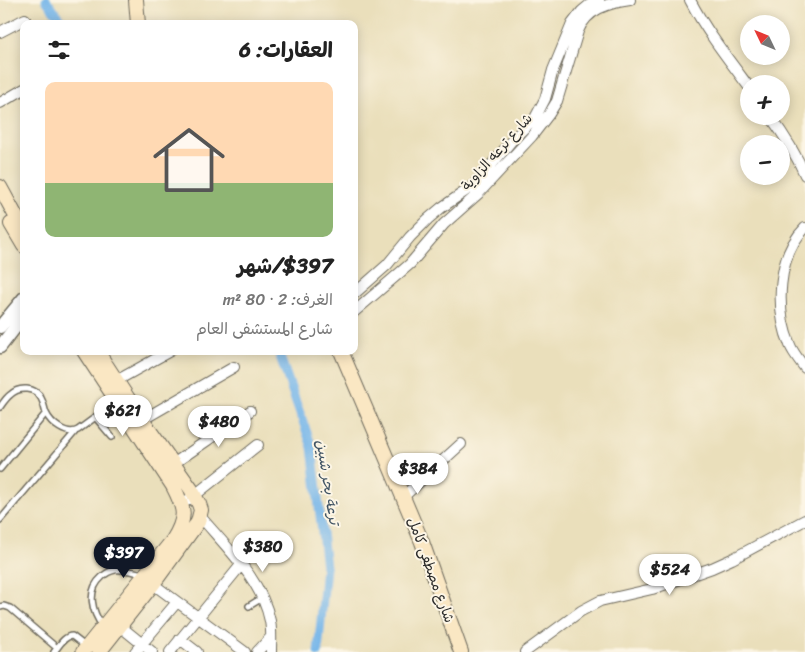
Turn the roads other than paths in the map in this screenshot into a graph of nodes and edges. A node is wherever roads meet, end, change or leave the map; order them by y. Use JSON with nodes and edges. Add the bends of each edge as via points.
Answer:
{"nodes":[{"id":1,"x":136,"y":0,"type":"edge"},
{"id":2,"x":599,"y":0,"type":"edge"},
{"id":3,"x":630,"y":0,"type":"edge"},
{"id":4,"x":690,"y":0,"type":"edge"},
{"id":5,"x":138,"y":20,"type":"edge"},
{"id":6,"x":20,"y":22,"type":"edge"},
{"id":7,"x":0,"y":32,"type":"edge"},
{"id":8,"x":740,"y":75,"type":"edge"},
{"id":9,"x":20,"y":91,"type":"edge"},
{"id":10,"x":0,"y":103,"type":"edge"},
{"id":11,"x":776,"y":125,"type":"edge"},
{"id":12,"x":805,"y":175,"type":"edge"},
{"id":13,"x":0,"y":187,"type":"edge"},
{"id":14,"x":0,"y":203,"type":"edge"},
{"id":15,"x":20,"y":224,"type":"edge"},
{"id":16,"x":805,"y":228,"type":"edge"},
{"id":17,"x":20,"y":239,"type":"edge"},
{"id":18,"x":358,"y":290,"type":"edge"},
{"id":19,"x":20,"y":303,"type":"edge"},
{"id":20,"x":358,"y":309,"type":"edge"},
{"id":21,"x":20,"y":321,"type":"edge"},
{"id":22,"x":0,"y":327,"type":"edge"},
{"id":23,"x":0,"y":347,"type":"edge"},
{"id":24,"x":87,"y":355,"type":"edge"},
{"id":25,"x":99,"y":355,"type":"edge"},
{"id":26,"x":163,"y":355,"type":"edge"},
{"id":27,"x":343,"y":355,"type":"edge"},
{"id":28,"x":234,"y":367,"type":"dead end"},
{"id":29,"x":805,"y":368,"type":"edge"},
{"id":30,"x":116,"y":382,"type":"junction"},
{"id":31,"x":117,"y":401,"type":"junction"},
{"id":32,"x":0,"y":407,"type":"edge"},
{"id":33,"x":250,"y":411,"type":"dead end"},
{"id":34,"x":46,"y":413,"type":"junction"},
{"id":35,"x":95,"y":417,"type":"junction"},
{"id":36,"x":142,"y":420,"type":"junction"},
{"id":37,"x":75,"y":432,"type":"junction"},
{"id":38,"x":112,"y":437,"type":"dead end"},
{"id":39,"x":461,"y":444,"type":"dead end"},
{"id":40,"x":258,"y":446,"type":"dead end"},
{"id":41,"x":173,"y":464,"type":"junction"},
{"id":42,"x":0,"y":469,"type":"edge"},
{"id":43,"x":195,"y":495,"type":"junction"},
{"id":44,"x":403,"y":497,"type":"junction"},
{"id":45,"x":183,"y":508,"type":"junction"},
{"id":46,"x":200,"y":516,"type":"junction"},
{"id":47,"x":0,"y":520,"type":"edge"},
{"id":48,"x":805,"y":520,"type":"edge"},
{"id":49,"x":241,"y":565,"type":"junction"},
{"id":50,"x":149,"y":580,"type":"junction"},
{"id":51,"x":262,"y":597,"type":"junction"},
{"id":52,"x":177,"y":602,"type":"junction"},
{"id":53,"x":249,"y":606,"type":"dead end"},
{"id":54,"x":0,"y":608,"type":"edge"},
{"id":55,"x":198,"y":617,"type":"junction"},
{"id":56,"x":120,"y":626,"type":"junction"},
{"id":57,"x":103,"y":628,"type":"junction"},
{"id":58,"x":272,"y":636,"type":"junction"},
{"id":59,"x":180,"y":639,"type":"junction"},
{"id":60,"x":139,"y":648,"type":"edge"},
{"id":61,"x":55,"y":650,"type":"edge"},
{"id":62,"x":90,"y":651,"type":"edge"},
{"id":63,"x":152,"y":652,"type":"edge"},
{"id":64,"x":170,"y":652,"type":"edge"},
{"id":65,"x":197,"y":652,"type":"edge"},
{"id":66,"x":245,"y":652,"type":"edge"},
{"id":67,"x":257,"y":652,"type":"edge"},
{"id":68,"x":271,"y":652,"type":"edge"},
{"id":69,"x":461,"y":652,"type":"edge"},
{"id":70,"x":525,"y":652,"type":"edge"}],
"edges":[{"from":1,"to":5,"type":"main road"},
{"from":2,"to":18,"type":"street","name":"شارع ترعه الزاوية","via":[[582,11],[572,24],[541,109],[534,118],[473,186],[441,208]]},
{"from":3,"to":20,"type":"street","name":"شارع ترعه الزاوية","via":[[602,7],[587,16],[578,31],[557,101],[532,136],[479,194],[444,224],[410,264]]},
{"from":4,"to":8,"type":"street"},
{"from":6,"to":7,"type":"street"},
{"from":9,"to":10,"type":"street"},
{"from":11,"to":12,"type":"street"},
{"from":13,"to":15,"type":"main road"},
{"from":14,"to":17,"type":"main road"},
{"from":16,"to":29,"type":"street","via":[[791,248],[780,295],[790,346]]},
{"from":19,"to":22,"type":"street"},
{"from":21,"to":23,"type":"street"},
{"from":24,"to":31,"type":"main road"},
{"from":25,"to":30,"type":"main road"},
{"from":26,"to":30,"type":"street"},
{"from":27,"to":44,"type":"main road","name":"شارع مصطفى كامل"},
{"from":28,"to":36,"type":"street"},
{"from":30,"to":36,"type":"main road"},
{"from":31,"to":35,"type":"lane"},
{"from":31,"to":45,"type":"main road","via":[[173,486]]},
{"from":32,"to":34,"type":"lane","via":[[15,391],[26,389],[36,392]]},
{"from":33,"to":41,"type":"street"},
{"from":34,"to":37,"type":"lane","via":[[63,430]]},
{"from":34,"to":42,"type":"lane"},
{"from":35,"to":37,"type":"lane"},
{"from":35,"to":38,"type":"lane"},
{"from":36,"to":41,"type":"main road"},
{"from":37,"to":47,"type":"lane"},
{"from":39,"to":44,"type":"street"},
{"from":40,"to":43,"type":"street"},
{"from":41,"to":43,"type":"main road"},
{"from":43,"to":45,"type":"street"},
{"from":43,"to":46,"type":"main road"},
{"from":44,"to":69,"type":"main road","name":"شارع مصطفى كامل"},
{"from":45,"to":50,"type":"main road","via":[[183,521]]},
{"from":46,"to":49,"type":"street"},
{"from":46,"to":50,"type":"main road","via":[[194,528]]},
{"from":48,"to":70,"type":"street","via":[[717,566],[652,589],[600,601]]},
{"from":49,"to":51,"type":"street"},
{"from":49,"to":55,"type":"street"},
{"from":50,"to":52,"type":"street"},
{"from":50,"to":56,"type":"main road"},
{"from":50,"to":57,"type":"main road"},
{"from":50,"to":57,"type":"lane","via":[[129,571],[114,570],[98,581],[93,589],[93,608]]},
{"from":51,"to":53,"type":"lane"},
{"from":51,"to":58,"type":"street"},
{"from":52,"to":55,"type":"street"},
{"from":52,"to":60,"type":"street"},
{"from":54,"to":61,"type":"lane","via":[[10,608]]},
{"from":55,"to":59,"type":"street"},
{"from":55,"to":66,"type":"street"},
{"from":56,"to":60,"type":"street"},
{"from":56,"to":62,"type":"main road"},
{"from":57,"to":62,"type":"main road"},
{"from":58,"to":67,"type":"street"},
{"from":58,"to":68,"type":"street"},
{"from":59,"to":64,"type":"street"},
{"from":59,"to":65,"type":"street"},
{"from":60,"to":63,"type":"street"},
{"from":61,"to":62,"type":"lane","via":[[72,636]]}]}
